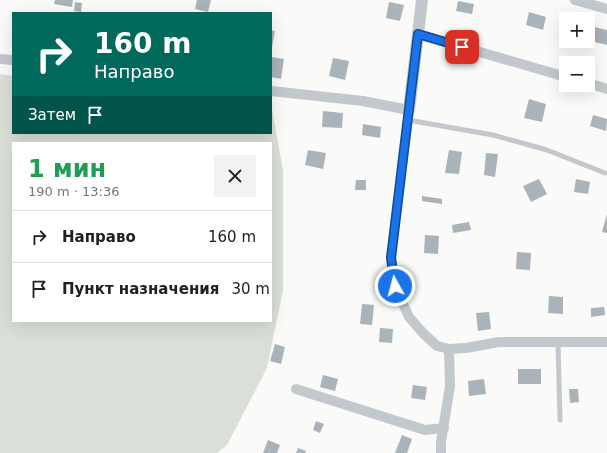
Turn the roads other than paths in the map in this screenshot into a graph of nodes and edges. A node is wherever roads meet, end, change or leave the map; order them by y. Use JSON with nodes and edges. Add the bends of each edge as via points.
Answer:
{"nodes":[{"id":1,"x":422,"y":0,"type":"edge"},
{"id":2,"x":575,"y":0,"type":"edge"},
{"id":3,"x":607,"y":9,"type":"edge"},
{"id":4,"x":418,"y":34,"type":"junction"},
{"id":5,"x":0,"y":59,"type":"edge"},
{"id":6,"x":12,"y":60,"type":"edge"},
{"id":7,"x":559,"y":75,"type":"edge"},
{"id":8,"x":595,"y":85,"type":"edge"},
{"id":9,"x":607,"y":89,"type":"edge"},
{"id":10,"x":272,"y":91,"type":"edge"},
{"id":11,"x":408,"y":115,"type":"junction"},
{"id":12,"x":605,"y":173,"type":"dead end"},
{"id":13,"x":558,"y":342,"type":"junction"},
{"id":14,"x":607,"y":342,"type":"edge"},
{"id":15,"x":449,"y":349,"type":"junction"},
{"id":16,"x":296,"y":389,"type":"dead end"},
{"id":17,"x":560,"y":420,"type":"dead end"},
{"id":18,"x":444,"y":428,"type":"junction"},
{"id":19,"x":441,"y":442,"type":"junction"},
{"id":20,"x":433,"y":453,"type":"edge"},
{"id":21,"x":441,"y":453,"type":"edge"}],
"edges":[{"from":1,"to":4,"type":"street"},
{"from":2,"to":3,"type":"street"},
{"from":4,"to":7,"type":"street"},
{"from":4,"to":11,"type":"street"},
{"from":5,"to":6,"type":"street"},
{"from":8,"to":9,"type":"street"},
{"from":10,"to":11,"type":"street","via":[[363,101]]},
{"from":11,"to":12,"type":"lane","via":[[547,150]]},
{"from":11,"to":15,"type":"street","via":[[391,258],[395,286],[409,317],[422,333],[436,346]]},
{"from":13,"to":14,"type":"street"},
{"from":13,"to":15,"type":"street","via":[[499,342]]},
{"from":13,"to":17,"type":"lane"},
{"from":15,"to":18,"type":"street","via":[[450,386]]},
{"from":16,"to":18,"type":"street","via":[[425,430]]},
{"from":18,"to":19,"type":"street"},
{"from":19,"to":20,"type":"street"},
{"from":19,"to":21,"type":"street"}]}
